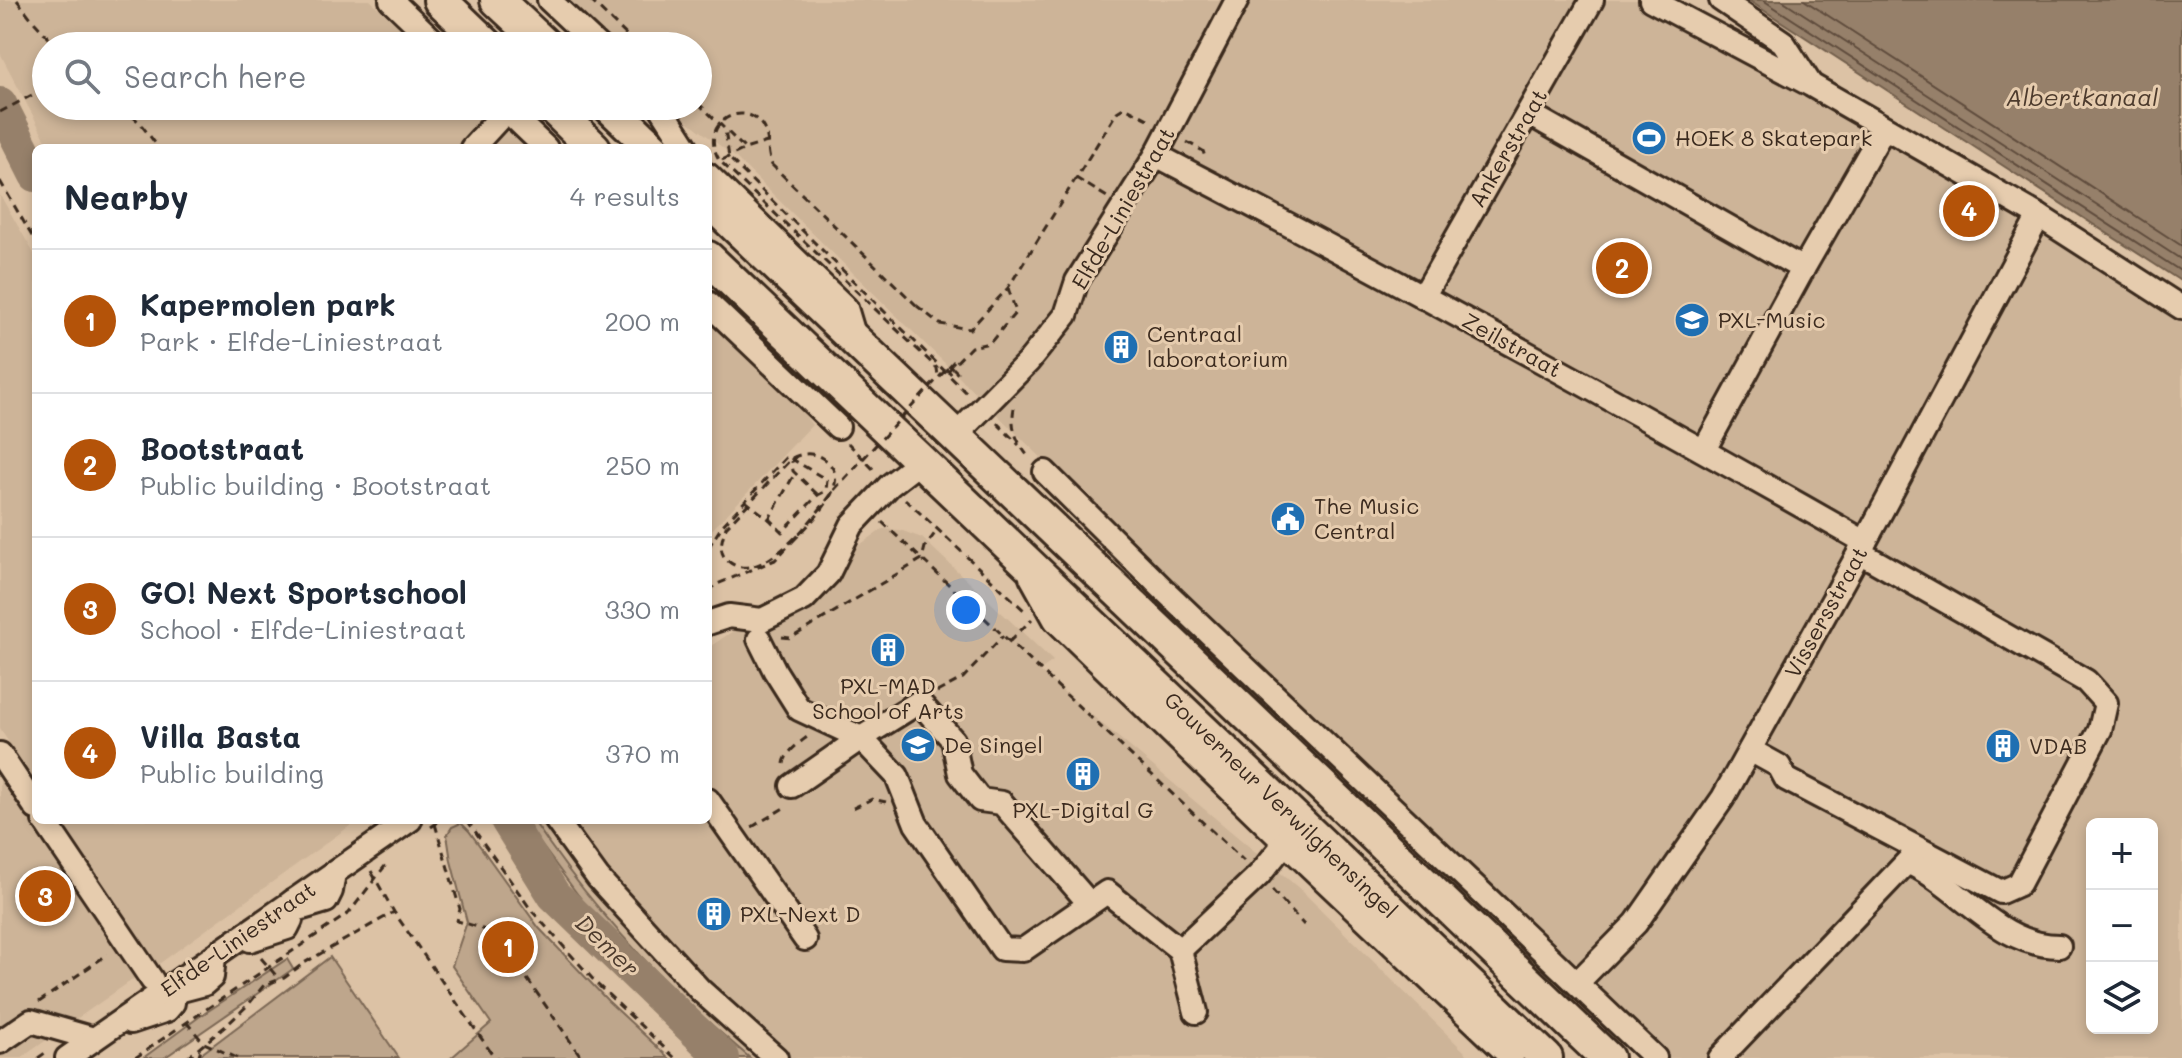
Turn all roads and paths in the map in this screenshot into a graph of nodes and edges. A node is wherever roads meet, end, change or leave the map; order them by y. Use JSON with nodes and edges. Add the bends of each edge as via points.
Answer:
{"nodes":[{"id":1,"x":17,"y":0,"type":"edge"},
{"id":2,"x":391,"y":0,"type":"edge"},
{"id":3,"x":440,"y":0,"type":"edge"},
{"id":4,"x":497,"y":0,"type":"edge"},
{"id":5,"x":549,"y":0,"type":"edge"},
{"id":6,"x":590,"y":0,"type":"edge"},
{"id":7,"x":1237,"y":0,"type":"edge"},
{"id":8,"x":1592,"y":0,"type":"edge"},
{"id":9,"x":1651,"y":0,"type":"edge"},
{"id":10,"x":1721,"y":0,"type":"edge"},
{"id":11,"x":43,"y":32,"type":"edge"},
{"id":12,"x":424,"y":32,"type":"edge"},
{"id":13,"x":473,"y":32,"type":"edge"},
{"id":14,"x":531,"y":32,"type":"edge"},
{"id":15,"x":583,"y":32,"type":"edge"},
{"id":16,"x":623,"y":32,"type":"edge"},
{"id":17,"x":1811,"y":85,"type":"junction"},
{"id":18,"x":32,"y":95,"type":"edge"},
{"id":19,"x":0,"y":112,"type":"edge"},
{"id":20,"x":1528,"y":113,"type":"junction"},
{"id":21,"x":712,"y":116,"type":"edge"},
{"id":22,"x":137,"y":120,"type":"edge"},
{"id":23,"x":502,"y":120,"type":"edge"},
{"id":24,"x":517,"y":120,"type":"edge"},
{"id":25,"x":565,"y":120,"type":"edge"},
{"id":26,"x":624,"y":120,"type":"edge"},
{"id":27,"x":669,"y":120,"type":"edge"},
{"id":28,"x":1884,"y":128,"type":"junction"},
{"id":29,"x":725,"y":129,"type":"junction"},
{"id":30,"x":767,"y":142,"type":"junction"},
{"id":31,"x":156,"y":144,"type":"edge"},
{"id":32,"x":476,"y":144,"type":"edge"},
{"id":33,"x":542,"y":144,"type":"edge"},
{"id":34,"x":590,"y":144,"type":"edge"},
{"id":35,"x":649,"y":144,"type":"edge"},
{"id":36,"x":684,"y":144,"type":"edge"},
{"id":37,"x":745,"y":149,"type":"junction"},
{"id":38,"x":1156,"y":155,"type":"junction"},
{"id":39,"x":714,"y":168,"type":"edge"},
{"id":40,"x":0,"y":181,"type":"edge"},
{"id":41,"x":712,"y":204,"type":"edge"},
{"id":42,"x":1125,"y":207,"type":"junction"},
{"id":43,"x":2039,"y":216,"type":"junction"},
{"id":44,"x":32,"y":236,"type":"edge"},
{"id":45,"x":712,"y":262,"type":"edge"},
{"id":46,"x":1803,"y":269,"type":"junction"},
{"id":47,"x":1008,"y":288,"type":"junction"},
{"id":48,"x":1423,"y":297,"type":"junction"},
{"id":49,"x":712,"y":307,"type":"edge"},
{"id":50,"x":2182,"y":308,"type":"edge"},
{"id":51,"x":855,"y":339,"type":"junction"},
{"id":52,"x":956,"y":359,"type":"dead end"},
{"id":53,"x":947,"y":370,"type":"junction"},
{"id":54,"x":938,"y":377,"type":"junction"},
{"id":55,"x":1017,"y":398,"type":"dead end"},
{"id":56,"x":983,"y":409,"type":"junction"},
{"id":57,"x":838,"y":427,"type":"dead end"},
{"id":58,"x":956,"y":435,"type":"junction"},
{"id":59,"x":1019,"y":445,"type":"junction"},
{"id":60,"x":1704,"y":450,"type":"junction"},
{"id":61,"x":796,"y":456,"type":"junction"},
{"id":62,"x":860,"y":457,"type":"dead end"},
{"id":63,"x":921,"y":461,"type":"junction"},
{"id":64,"x":784,"y":463,"type":"dead end"},
{"id":65,"x":1045,"y":472,"type":"joint"},
{"id":66,"x":795,"y":473,"type":"junction"},
{"id":67,"x":890,"y":485,"type":"junction"},
{"id":68,"x":834,"y":490,"type":"junction"},
{"id":69,"x":818,"y":495,"type":"junction"},
{"id":70,"x":745,"y":501,"type":"junction"},
{"id":71,"x":867,"y":509,"type":"junction"},
{"id":72,"x":769,"y":519,"type":"junction"},
{"id":73,"x":712,"y":542,"type":"edge"},
{"id":74,"x":1862,"y":547,"type":"junction"},
{"id":75,"x":922,"y":559,"type":"junction"},
{"id":76,"x":1088,"y":564,"type":"junction"},
{"id":77,"x":712,"y":588,"type":"edge"},
{"id":78,"x":1164,"y":590,"type":"junction"},
{"id":79,"x":1032,"y":618,"type":"dead end"},
{"id":80,"x":712,"y":622,"type":"edge"},
{"id":81,"x":1004,"y":636,"type":"junction"},
{"id":82,"x":769,"y":638,"type":"joint"},
{"id":83,"x":1010,"y":641,"type":"junction"},
{"id":84,"x":919,"y":702,"type":"junction"},
{"id":85,"x":861,"y":738,"type":"junction"},
{"id":86,"x":1750,"y":750,"type":"junction"},
{"id":87,"x":0,"y":754,"type":"edge"},
{"id":88,"x":792,"y":786,"type":"dead end"},
{"id":89,"x":32,"y":802,"type":"edge"},
{"id":90,"x":712,"y":806,"type":"edge"},
{"id":91,"x":853,"y":808,"type":"dead end"},
{"id":92,"x":912,"y":816,"type":"junction"},
{"id":93,"x":47,"y":824,"type":"edge"},
{"id":94,"x":404,"y":824,"type":"edge"},
{"id":95,"x":435,"y":824,"type":"dead end"},
{"id":96,"x":470,"y":824,"type":"edge"},
{"id":97,"x":559,"y":824,"type":"edge"},
{"id":98,"x":1293,"y":833,"type":"junction"},
{"id":99,"x":360,"y":855,"type":"junction"},
{"id":100,"x":1259,"y":875,"type":"junction"},
{"id":101,"x":1089,"y":903,"type":"junction"},
{"id":102,"x":394,"y":912,"type":"junction"},
{"id":103,"x":1304,"y":925,"type":"dead end"},
{"id":104,"x":805,"y":939,"type":"dead end"},
{"id":105,"x":126,"y":942,"type":"junction"},
{"id":106,"x":2059,"y":946,"type":"dead end"},
{"id":107,"x":1180,"y":950,"type":"junction"},
{"id":108,"x":1577,"y":983,"type":"junction"},
{"id":109,"x":164,"y":988,"type":"junction"},
{"id":110,"x":1196,"y":1012,"type":"dead end"},
{"id":111,"x":31,"y":1021,"type":"junction"},
{"id":112,"x":0,"y":1042,"type":"edge"},
{"id":113,"x":204,"y":1043,"type":"junction"},
{"id":114,"x":84,"y":1051,"type":"edge"},
{"id":115,"x":135,"y":1058,"type":"edge"},
{"id":116,"x":187,"y":1058,"type":"edge"},
{"id":117,"x":198,"y":1058,"type":"edge"},
{"id":118,"x":237,"y":1058,"type":"edge"},
{"id":119,"x":495,"y":1058,"type":"edge"},
{"id":120,"x":582,"y":1058,"type":"edge"},
{"id":121,"x":675,"y":1058,"type":"edge"},
{"id":122,"x":776,"y":1058,"type":"edge"},
{"id":123,"x":1512,"y":1058,"type":"edge"},
{"id":124,"x":1546,"y":1058,"type":"edge"},
{"id":125,"x":1607,"y":1058,"type":"edge"},
{"id":126,"x":1655,"y":1058,"type":"edge"},
{"id":127,"x":1720,"y":1058,"type":"edge"}],
"edges":[{"from":1,"to":11,"type":"path"},
{"from":2,"to":12,"type":"street"},
{"from":3,"to":13,"type":"highway"},
{"from":4,"to":14,"type":"highway"},
{"from":5,"to":15,"type":"street"},
{"from":6,"to":16,"type":"path"},
{"from":7,"to":38,"type":"street","name":"Elfde-Liniestraat"},
{"from":8,"to":20,"type":"street","name":"Ankerstraat"},
{"from":9,"to":17,"type":"street"},
{"from":10,"to":17,"type":"street","via":[[1783,42]]},
{"from":17,"to":28,"type":"street"},
{"from":18,"to":19,"type":"path"},
{"from":20,"to":46,"type":"street"},
{"from":20,"to":48,"type":"street","name":"Ankerstraat"},
{"from":21,"to":29,"type":"path"},
{"from":22,"to":31,"type":"path"},
{"from":23,"to":32,"type":"street"},
{"from":24,"to":33,"type":"street"},
{"from":25,"to":34,"type":"highway"},
{"from":26,"to":35,"type":"highway"},
{"from":27,"to":36,"type":"street"},
{"from":28,"to":43,"type":"street"},
{"from":28,"to":46,"type":"street"},
{"from":29,"to":37,"type":"path"},
{"from":29,"to":53,"type":"path","via":[[729,158]]},
{"from":30,"to":37,"type":"path"},
{"from":30,"to":39,"type":"path","bridge":true,"via":[[756,119],[737,113],[728,117],[714,132]]},
{"from":30,"to":47,"type":"path","bridge":true,"via":[[772,165],[940,324],[970,329]]},
{"from":37,"to":39,"type":"path"},
{"from":38,"to":42,"type":"street","name":"Elfde-Liniestraat"},
{"from":38,"to":48,"type":"street","name":"Zeilstraat"},
{"from":39,"to":51,"type":"street","name":"Gouverneur Verwilghensingel","via":[[846,308]]},
{"from":39,"to":54,"type":"path","bridge":true,"via":[[937,368]]},
{"from":40,"to":44,"type":"path"},
{"from":41,"to":51,"type":"highway","name":"Gouverneur Verwilghensingel"},
{"from":42,"to":47,"type":"path","via":[[1076,178]]},
{"from":42,"to":56,"type":"street","name":"Elfde-Liniestraat","via":[[1077,281],[1066,315]]},
{"from":43,"to":50,"type":"street"},
{"from":43,"to":74,"type":"street","name":"Vissersstraat"},
{"from":45,"to":63,"type":"highway","name":"Gouverneur Verwilghensingel"},
{"from":46,"to":60,"type":"street"},
{"from":47,"to":53,"type":"path","via":[[1016,312],[990,343],[971,347],[952,367],[957,372],[953,376]]},
{"from":48,"to":60,"type":"street","name":"Zeilstraat"},
{"from":49,"to":57,"type":"street"},
{"from":51,"to":58,"type":"highway","name":"Gouverneur Verwilghensingel"},
{"from":52,"to":53,"type":"path","bridge":true},
{"from":53,"to":54,"type":"path","bridge":true},
{"from":53,"to":56,"type":"path"},
{"from":54,"to":68,"type":"path","bridge":true},
{"from":55,"to":59,"type":"path","via":[[1012,410]]},
{"from":56,"to":58,"type":"street","name":"Elfde-Liniestraat"},
{"from":56,"to":59,"type":"path"},
{"from":58,"to":63,"type":"highway"},
{"from":58,"to":76,"type":"highway","name":"Gouverneur Verwilghensingel"},
{"from":59,"to":65,"type":"path"},
{"from":60,"to":74,"type":"street","name":"Zeilstraat"},
{"from":61,"to":66,"type":"path","via":[[791,466]]},
{"from":61,"to":68,"type":"path","bridge":true,"via":[[726,527],[721,540],[726,559],[748,568],[768,561]]},
{"from":61,"to":77,"type":"path","bridge":true,"via":[[820,457],[831,467],[835,480],[824,509],[775,560]]},
{"from":62,"to":67,"type":"path"},
{"from":63,"to":67,"type":"street"},
{"from":63,"to":98,"type":"highway","name":"Gouverneur Verwilghensingel"},
{"from":64,"to":68,"type":"path","bridge":true,"via":[[800,455],[819,458],[834,473]]},
{"from":65,"to":78,"type":"street","name":"Gouverneur Verwilghensingel"},
{"from":66,"to":69,"type":"path"},
{"from":66,"to":72,"type":"path"},
{"from":67,"to":71,"type":"street"},
{"from":67,"to":75,"type":"path","via":[[938,529]]},
{"from":69,"to":70,"type":"path","via":[[826,491],[827,480],[787,456]]},
{"from":69,"to":72,"type":"path","via":[[782,532]]},
{"from":70,"to":72,"type":"path"},
{"from":70,"to":73,"type":"path"},
{"from":71,"to":75,"type":"path"},
{"from":71,"to":80,"type":"street","via":[[852,525],[828,574],[804,599],[762,620],[729,616]]},
{"from":74,"to":86,"type":"street","name":"Vissersstraat"},
{"from":74,"to":86,"type":"street","name":"Zeilstraat","via":[[2086,681],[2106,703],[2100,730],[2019,884],[2001,892],[1786,779],[1779,766]]},
{"from":75,"to":81,"type":"path"},
{"from":75,"to":82,"type":"path","via":[[791,638]]},
{"from":76,"to":78,"type":"street","name":"Gouverneur Verwilghensingel"},
{"from":76,"to":125,"type":"highway","name":"Gouverneur Verwilghensingel"},
{"from":78,"to":108,"type":"street","name":"Gouverneur Verwilghensingel"},
{"from":79,"to":83,"type":"path"},
{"from":81,"to":83,"type":"path"},
{"from":81,"to":84,"type":"path","via":[[963,678]]},
{"from":82,"to":85,"type":"street","via":[[775,671],[799,709]]},
{"from":83,"to":100,"type":"path"},
{"from":84,"to":85,"type":"street"},
{"from":84,"to":101,"type":"street","via":[[953,740],[960,774],[980,800],[1002,803]]},
{"from":85,"to":88,"type":"street"},
{"from":85,"to":92,"type":"street","via":[[897,776]]},
{"from":86,"to":108,"type":"street","name":"Vissersstraat","via":[[1636,923]]},
{"from":87,"to":89,"type":"street"},
{"from":90,"to":104,"type":"street"},
{"from":91,"to":92,"type":"path","via":[[872,799]]},
{"from":92,"to":101,"type":"street","via":[[1002,949],[1023,950]]},
{"from":93,"to":105,"type":"street"},
{"from":94,"to":99,"type":"street","name":"Elfde-Liniestraat"},
{"from":95,"to":120,"type":"path","via":[[460,909],[457,921],[484,928],[507,944]]},
{"from":96,"to":121,"type":"path","via":[[532,911],[598,985]]},
{"from":97,"to":122,"type":"street","via":[[598,878],[700,990]]},
{"from":98,"to":100,"type":"street"},
{"from":98,"to":123,"type":"street","name":"Gouverneur Verwilghensingel"},
{"from":98,"to":124,"type":"highway","name":"Gouverneur Verwilghensingel"},
{"from":99,"to":102,"type":"path"},
{"from":99,"to":109,"type":"street","name":"Elfde-Liniestraat"},
{"from":100,"to":103,"type":"path"},
{"from":100,"to":107,"type":"street"},
{"from":101,"to":107,"type":"street","via":[[1107,892]]},
{"from":102,"to":113,"type":"path","via":[[264,985]]},
{"from":102,"to":119,"type":"path"},
{"from":105,"to":109,"type":"street"},
{"from":105,"to":111,"type":"path","via":[[30,1008]]},
{"from":106,"to":127,"type":"street","via":[[2044,946],[2003,930],[1927,871],[1907,862]]},
{"from":107,"to":110,"type":"street"},
{"from":108,"to":126,"type":"street","name":"Gouverneur Verwilghensingel"},
{"from":109,"to":114,"type":"street","name":"Elfde-Liniestraat"},
{"from":111,"to":112,"type":"street"},
{"from":111,"to":114,"type":"street"},
{"from":113,"to":115,"type":"path","via":[[187,1023]]},
{"from":113,"to":116,"type":"path"},
{"from":113,"to":117,"type":"path"},
{"from":113,"to":118,"type":"path"}]}
